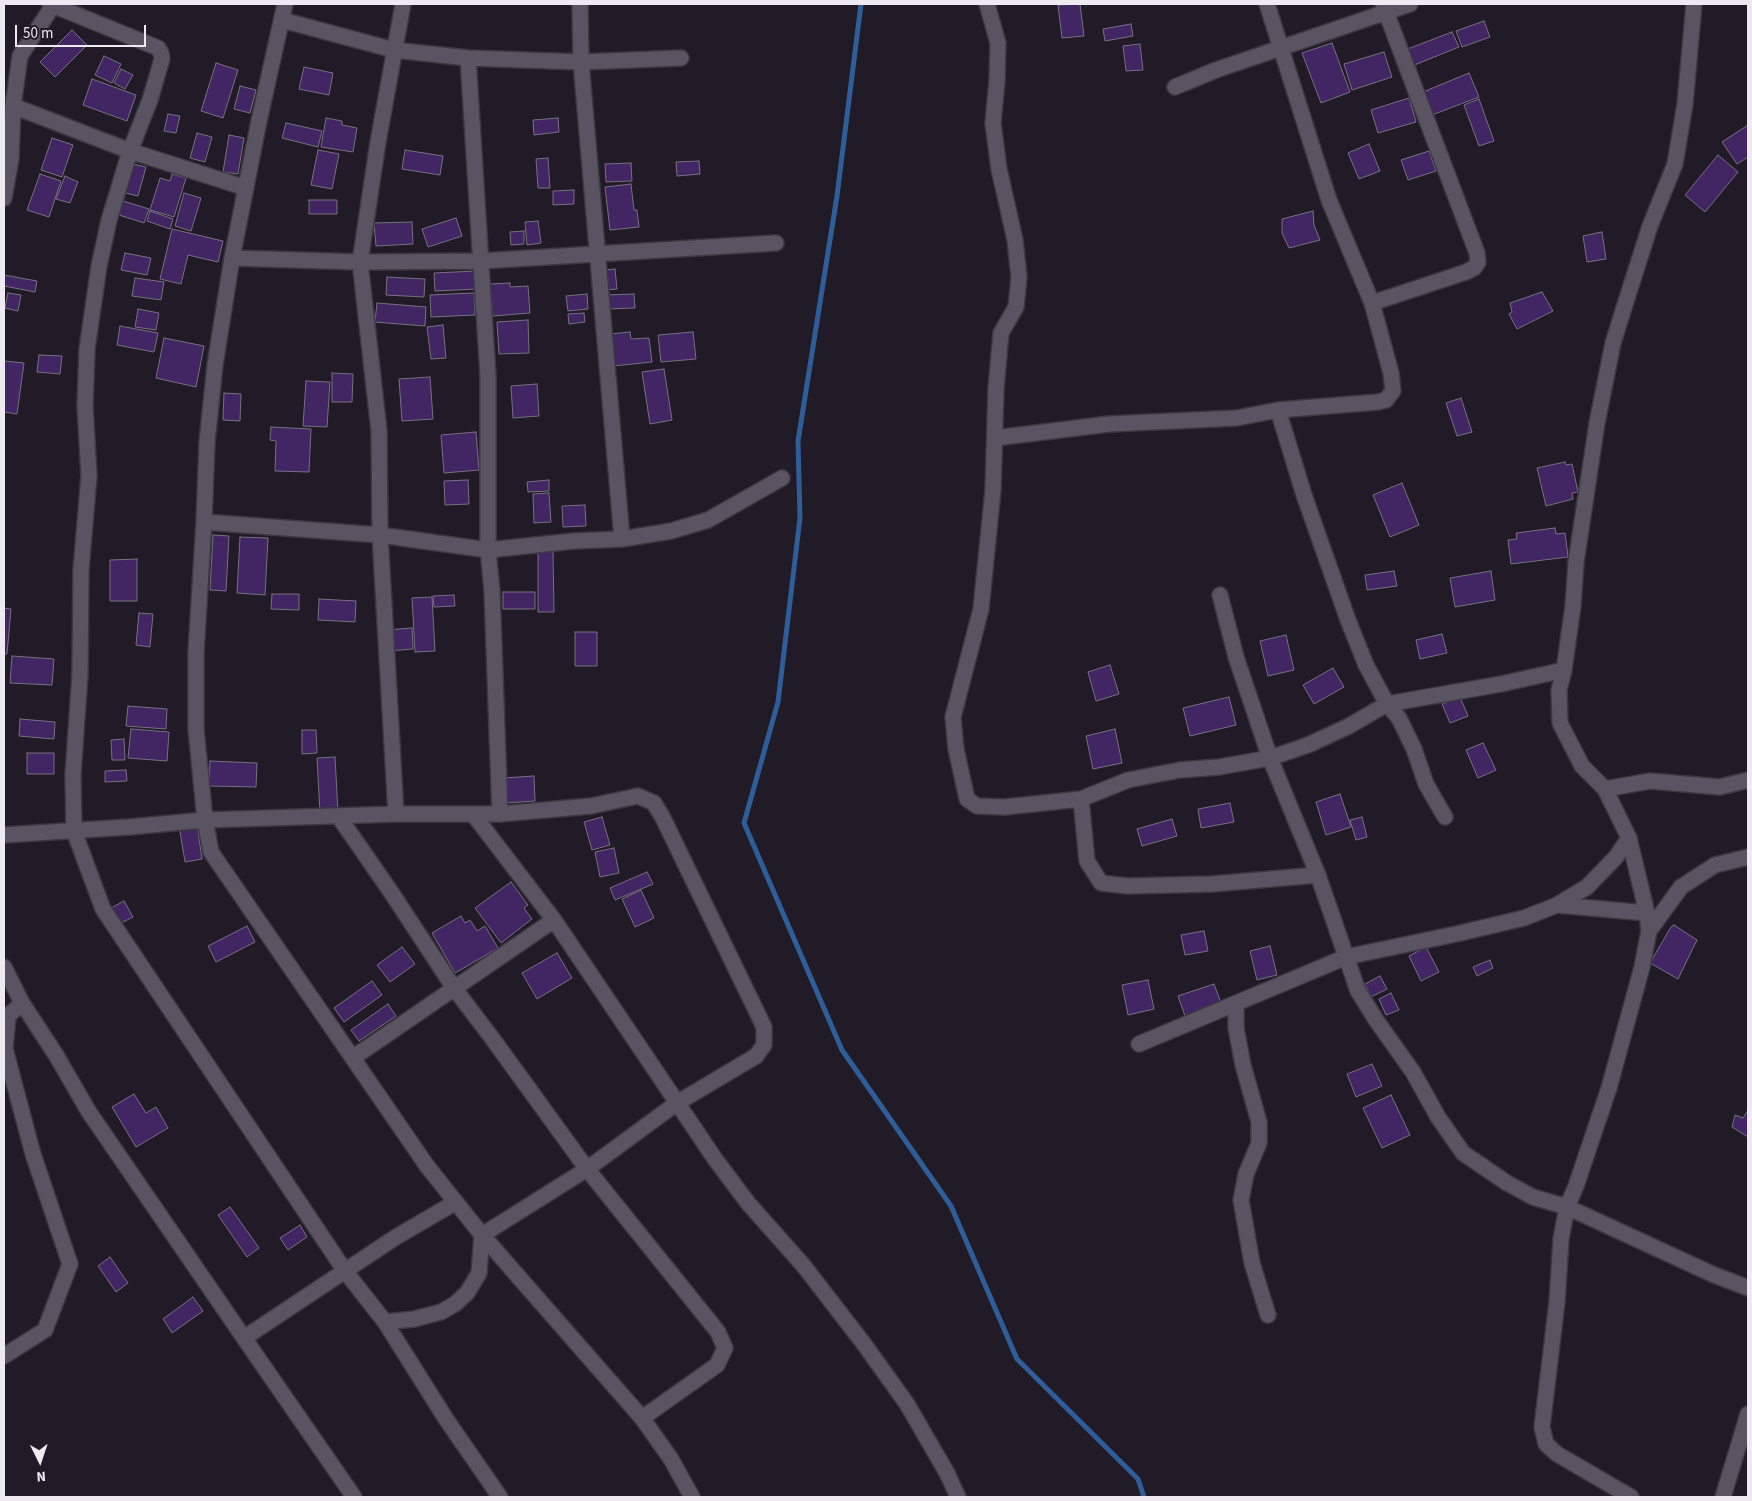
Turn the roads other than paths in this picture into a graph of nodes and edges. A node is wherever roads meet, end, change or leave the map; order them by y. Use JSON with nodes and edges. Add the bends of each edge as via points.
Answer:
{"nodes":[{"id":1,"x":52,"y":4,"type":"edge"},
{"id":2,"x":284,"y":4,"type":"edge"},
{"id":3,"x":403,"y":4,"type":"edge"},
{"id":4,"x":580,"y":4,"type":"edge"},
{"id":5,"x":987,"y":4,"type":"edge"},
{"id":6,"x":1267,"y":4,"type":"edge"},
{"id":7,"x":1410,"y":4,"type":"edge"},
{"id":8,"x":1694,"y":4,"type":"edge"},
{"id":9,"x":1385,"y":8,"type":"edge"},
{"id":10,"x":282,"y":20,"type":"junction"},
{"id":11,"x":1282,"y":48,"type":"junction"},
{"id":12,"x":394,"y":50,"type":"junction"},
{"id":13,"x":468,"y":58,"type":"junction"},
{"id":14,"x":681,"y":58,"type":"dead end"},
{"id":15,"x":581,"y":62,"type":"junction"},
{"id":16,"x":1175,"y":87,"type":"dead end"},
{"id":17,"x":13,"y":106,"type":"junction"},
{"id":18,"x":130,"y":151,"type":"junction"},
{"id":19,"x":246,"y":188,"type":"junction"},
{"id":20,"x":4,"y":198,"type":"edge"},
{"id":21,"x":776,"y":243,"type":"dead end"},
{"id":22,"x":598,"y":254,"type":"junction"},
{"id":23,"x":232,"y":258,"type":"junction"},
{"id":24,"x":482,"y":261,"type":"junction"},
{"id":25,"x":360,"y":262,"type":"junction"},
{"id":26,"x":1372,"y":303,"type":"junction"},
{"id":27,"x":1278,"y":410,"type":"junction"},
{"id":28,"x":994,"y":438,"type":"junction"},
{"id":29,"x":782,"y":478,"type":"dead end"},
{"id":30,"x":204,"y":522,"type":"junction"},
{"id":31,"x":380,"y":535,"type":"junction"},
{"id":32,"x":622,"y":539,"type":"junction"},
{"id":33,"x":488,"y":550,"type":"junction"},
{"id":34,"x":1220,"y":595,"type":"dead end"},
{"id":35,"x":1564,"y":670,"type":"junction"},
{"id":36,"x":1387,"y":704,"type":"junction"},
{"id":37,"x":1270,"y":758,"type":"junction"},
{"id":38,"x":1748,"y":780,"type":"edge"},
{"id":39,"x":1605,"y":789,"type":"junction"},
{"id":40,"x":1081,"y":799,"type":"junction"},
{"id":41,"x":396,"y":814,"type":"junction"},
{"id":42,"x":473,"y":814,"type":"junction"},
{"id":43,"x":500,"y":814,"type":"junction"},
{"id":44,"x":339,"y":817,"type":"junction"},
{"id":45,"x":1445,"y":817,"type":"dead end"},
{"id":46,"x":205,"y":820,"type":"junction"},
{"id":47,"x":74,"y":831,"type":"junction"},
{"id":48,"x":4,"y":835,"type":"edge"},
{"id":49,"x":1628,"y":838,"type":"junction"},
{"id":50,"x":1748,"y":857,"type":"edge"},
{"id":51,"x":1318,"y":875,"type":"junction"},
{"id":52,"x":1558,"y":905,"type":"junction"},
{"id":53,"x":1648,"y":912,"type":"junction"},
{"id":54,"x":554,"y":920,"type":"junction"},
{"id":55,"x":1649,"y":931,"type":"junction"},
{"id":56,"x":1346,"y":957,"type":"junction"},
{"id":57,"x":4,"y":967,"type":"edge"},
{"id":58,"x":454,"y":988,"type":"junction"},
{"id":59,"x":22,"y":1003,"type":"junction"},
{"id":60,"x":1236,"y":1003,"type":"junction"},
{"id":61,"x":1139,"y":1044,"type":"dead end"},
{"id":62,"x":354,"y":1058,"type":"junction"},
{"id":63,"x":677,"y":1102,"type":"junction"},
{"id":64,"x":586,"y":1170,"type":"junction"},
{"id":65,"x":456,"y":1202,"type":"junction"},
{"id":66,"x":1567,"y":1207,"type":"junction"},
{"id":67,"x":482,"y":1235,"type":"junction"},
{"id":68,"x":345,"y":1271,"type":"junction"},
{"id":69,"x":1748,"y":1288,"type":"edge"},
{"id":70,"x":1268,"y":1315,"type":"dead end"},
{"id":71,"x":385,"y":1322,"type":"junction"},
{"id":72,"x":244,"y":1338,"type":"junction"},
{"id":73,"x":4,"y":1356,"type":"edge"},
{"id":74,"x":1748,"y":1414,"type":"edge"},
{"id":75,"x":642,"y":1418,"type":"junction"},
{"id":76,"x":354,"y":1497,"type":"edge"},
{"id":77,"x":500,"y":1497,"type":"edge"},
{"id":78,"x":692,"y":1497,"type":"edge"},
{"id":79,"x":958,"y":1497,"type":"edge"},
{"id":80,"x":1631,"y":1497,"type":"edge"},
{"id":81,"x":1723,"y":1497,"type":"edge"}],
"edges":[{"from":1,"to":17,"type":"street","via":[[20,56]]},
{"from":1,"to":18,"type":"street","via":[[147,43],[161,53],[150,100]]},
{"from":2,"to":10,"type":"street"},
{"from":3,"to":12,"type":"street"},
{"from":4,"to":15,"type":"street"},
{"from":5,"to":28,"type":"street","via":[[998,43],[993,123],[998,169],[1016,240],[1019,277],[1016,308],[1001,333]]},
{"from":6,"to":11,"type":"street"},
{"from":7,"to":9,"type":"street"},
{"from":8,"to":35,"type":"street","via":[[1685,104],[1675,164],[1650,226],[1622,314],[1596,423]]},
{"from":9,"to":11,"type":"street"},
{"from":9,"to":26,"type":"street","via":[[1478,262],[1466,272]]},
{"from":10,"to":12,"type":"street"},
{"from":10,"to":19,"type":"street"},
{"from":11,"to":16,"type":"street"},
{"from":11,"to":26,"type":"street","via":[[1329,200]]},
{"from":12,"to":13,"type":"street"},
{"from":12,"to":25,"type":"street"},
{"from":13,"to":15,"type":"street"},
{"from":13,"to":24,"type":"street"},
{"from":14,"to":15,"type":"street"},
{"from":15,"to":22,"type":"street"},
{"from":17,"to":18,"type":"street"},
{"from":17,"to":20,"type":"street","via":[[11,160]]},
{"from":18,"to":19,"type":"street"},
{"from":18,"to":47,"type":"street","via":[[107,229],[87,349],[88,476],[81,569]]},
{"from":19,"to":23,"type":"street"},
{"from":21,"to":22,"type":"street"},
{"from":22,"to":24,"type":"street"},
{"from":22,"to":32,"type":"street"},
{"from":23,"to":25,"type":"street"},
{"from":23,"to":30,"type":"street","via":[[215,365],[207,442]]},
{"from":24,"to":25,"type":"street"},
{"from":24,"to":33,"type":"street","via":[[488,376]]},
{"from":25,"to":31,"type":"street","via":[[379,431]]},
{"from":26,"to":27,"type":"street","via":[[1391,373],[1393,391],[1386,400]]},
{"from":27,"to":28,"type":"street","via":[[1237,418],[1109,424]]},
{"from":27,"to":36,"type":"street","via":[[1304,496],[1348,620],[1366,665]]},
{"from":28,"to":40,"type":"street","via":[[993,490],[981,609],[954,717],[956,749],[967,799],[977,806],[1005,807]]},
{"from":29,"to":32,"type":"street","via":[[708,520],[671,531]]},
{"from":30,"to":31,"type":"street"},
{"from":30,"to":46,"type":"street","via":[[196,652],[196,729]]},
{"from":31,"to":33,"type":"street"},
{"from":31,"to":41,"type":"street"},
{"from":32,"to":33,"type":"street"},
{"from":33,"to":43,"type":"street"},
{"from":34,"to":37,"type":"street","via":[[1236,657]]},
{"from":35,"to":36,"type":"street"},
{"from":35,"to":39,"type":"street","via":[[1559,690],[1560,723],[1582,766]]},
{"from":36,"to":37,"type":"street","via":[[1308,745]]},
{"from":36,"to":45,"type":"street","via":[[1399,718],[1426,784]]},
{"from":37,"to":40,"type":"street","via":[[1128,780]]},
{"from":37,"to":51,"type":"street"},
{"from":38,"to":39,"type":"street","via":[[1720,787],[1650,781]]},
{"from":39,"to":49,"type":"street"},
{"from":40,"to":51,"type":"street","via":[[1087,861],[1100,883],[1128,886],[1212,884]]},
{"from":41,"to":42,"type":"street"},
{"from":41,"to":44,"type":"street"},
{"from":42,"to":43,"type":"street"},
{"from":42,"to":54,"type":"street"},
{"from":43,"to":63,"type":"street","via":[[591,806],[638,796],[654,803],[764,1027],[764,1045],[756,1056]]},
{"from":44,"to":46,"type":"street"},
{"from":44,"to":58,"type":"street"},
{"from":46,"to":47,"type":"street"},
{"from":46,"to":62,"type":"street","via":[[212,852]]},
{"from":47,"to":48,"type":"street"},
{"from":47,"to":68,"type":"street","via":[[103,909]]},
{"from":49,"to":52,"type":"street","via":[[1616,857],[1587,887]]},
{"from":49,"to":53,"type":"street"},
{"from":50,"to":55,"type":"street","via":[[1715,865],[1681,887]]},
{"from":51,"to":56,"type":"street"},
{"from":52,"to":53,"type":"street"},
{"from":52,"to":56,"type":"street","via":[[1516,920]]},
{"from":53,"to":55,"type":"street"},
{"from":54,"to":58,"type":"street"},
{"from":54,"to":63,"type":"street"},
{"from":55,"to":66,"type":"street","via":[[1609,1088]]},
{"from":56,"to":60,"type":"street"},
{"from":56,"to":66,"type":"street","via":[[1358,991],[1371,1013],[1463,1153],[1533,1197]]},
{"from":57,"to":59,"type":"street"},
{"from":58,"to":62,"type":"street"},
{"from":58,"to":64,"type":"street"},
{"from":59,"to":72,"type":"street","via":[[89,1112]]},
{"from":59,"to":73,"type":"street","via":[[8,1016],[6,1049],[33,1154],[70,1264],[45,1330]]},
{"from":60,"to":61,"type":"street"},
{"from":60,"to":70,"type":"street","via":[[1236,1028],[1243,1065],[1259,1122],[1259,1144],[1246,1174],[1241,1200],[1252,1263]]},
{"from":62,"to":65,"type":"street","via":[[427,1166]]},
{"from":63,"to":64,"type":"street"},
{"from":63,"to":79,"type":"street","via":[[748,1203],[803,1265],[891,1381]]},
{"from":64,"to":67,"type":"street"},
{"from":64,"to":75,"type":"street","via":[[718,1332],[725,1348],[717,1365]]},
{"from":65,"to":67,"type":"street"},
{"from":65,"to":68,"type":"street"},
{"from":66,"to":69,"type":"street"},
{"from":66,"to":80,"type":"street","via":[[1542,1427],[1546,1444],[1557,1454]]},
{"from":67,"to":71,"type":"street","via":[[479,1273],[467,1293],[455,1304],[441,1312],[414,1319]]},
{"from":67,"to":75,"type":"street"},
{"from":68,"to":71,"type":"street"},
{"from":68,"to":72,"type":"street"},
{"from":71,"to":77,"type":"street"},
{"from":72,"to":76,"type":"street"},
{"from":74,"to":81,"type":"street"},
{"from":75,"to":78,"type":"street","via":[[672,1459]]}]}
